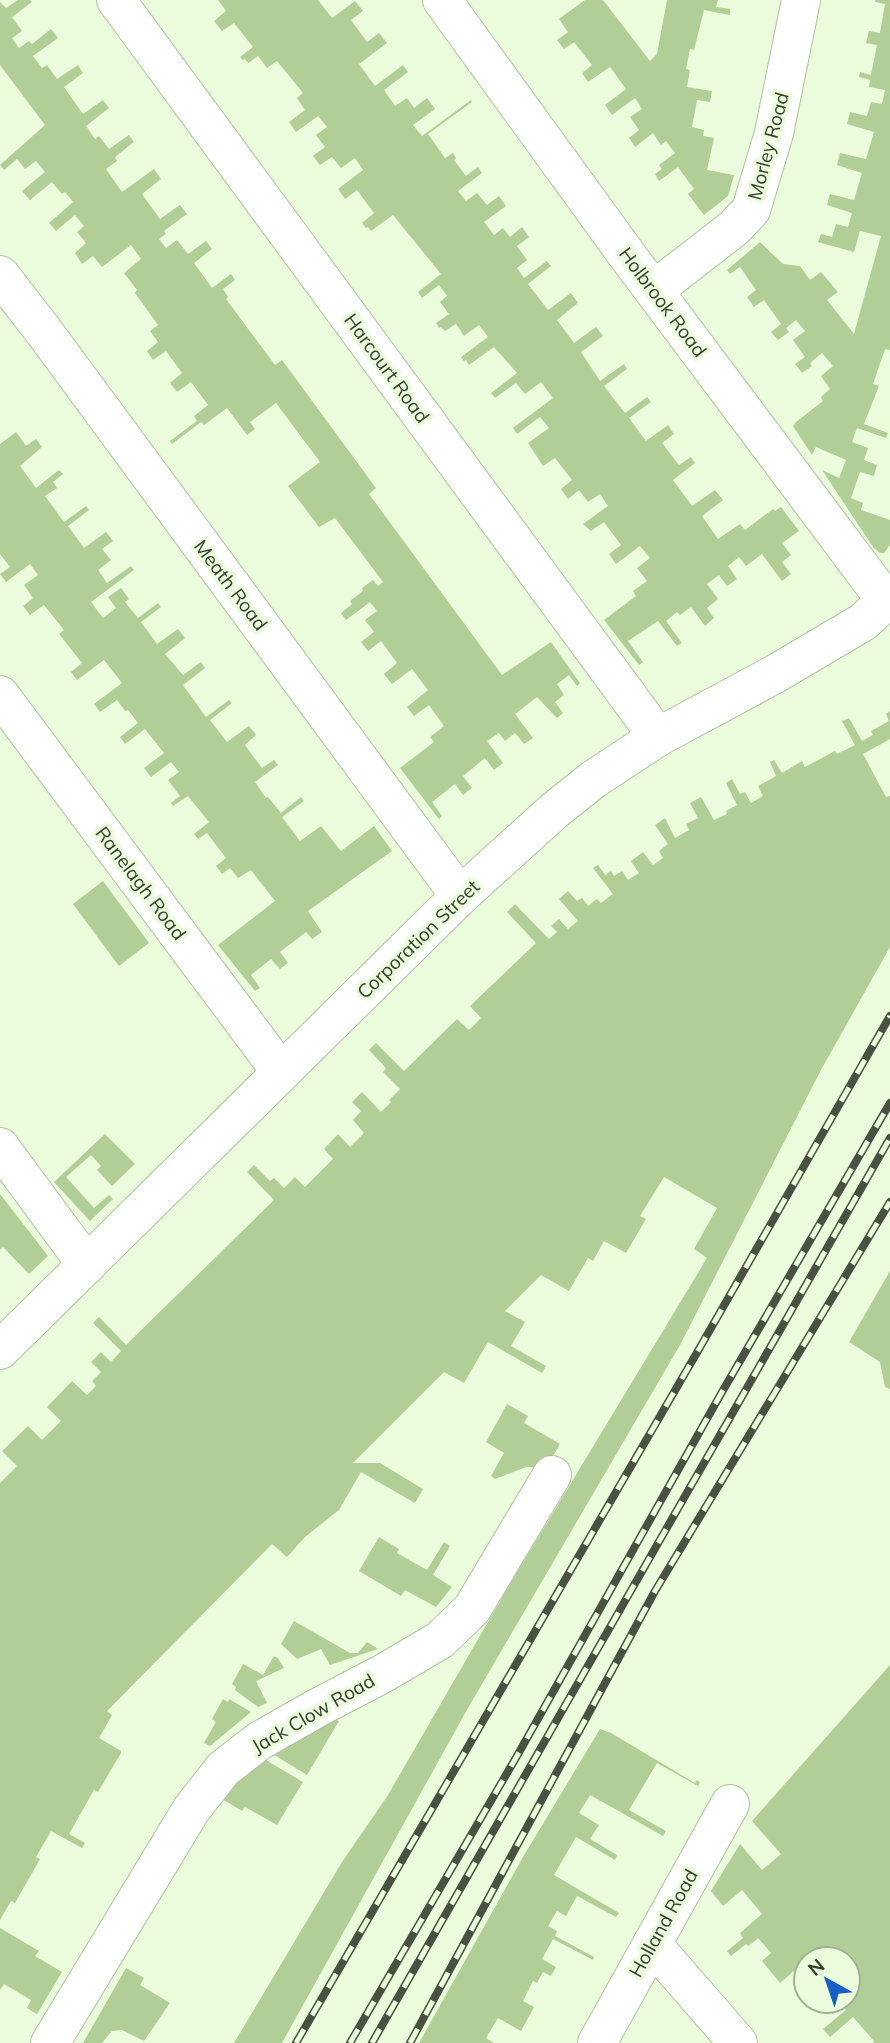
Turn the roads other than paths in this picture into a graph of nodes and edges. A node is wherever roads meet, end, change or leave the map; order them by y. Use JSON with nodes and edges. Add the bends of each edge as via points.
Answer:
{"nodes":[{"id":1,"x":116,"y":0,"type":"edge"},
{"id":2,"x":442,"y":0,"type":"edge"},
{"id":3,"x":801,"y":0,"type":"edge"},
{"id":4,"x":0,"y":275,"type":"edge"},
{"id":5,"x":654,"y":290,"type":"junction"},
{"id":6,"x":888,"y":599,"type":"edge"},
{"id":7,"x":0,"y":695,"type":"edge"},
{"id":8,"x":658,"y":737,"type":"junction"},
{"id":9,"x":460,"y":896,"type":"junction"},
{"id":10,"x":281,"y":1072,"type":"junction"},
{"id":11,"x":0,"y":1147,"type":"edge"},
{"id":12,"x":87,"y":1265,"type":"junction"},
{"id":13,"x":0,"y":1350,"type":"edge"},
{"id":14,"x":552,"y":1475,"type":"dead end"},
{"id":15,"x":730,"y":1804,"type":"dead end"},
{"id":16,"x":652,"y":1944,"type":"junction"},
{"id":17,"x":50,"y":2043,"type":"edge"},
{"id":18,"x":597,"y":2043,"type":"edge"},
{"id":19,"x":738,"y":2043,"type":"edge"}],
"edges":[{"from":1,"to":8,"type":"street","name":"Harcourt Road"},
{"from":2,"to":5,"type":"street","name":"Holbrook Road"},
{"from":3,"to":5,"type":"street","name":"Morley Road","via":[[774,133],[751,210]]},
{"from":4,"to":9,"type":"street","name":"Meath Road"},
{"from":5,"to":6,"type":"street","name":"Holbrook Road"},
{"from":6,"to":8,"type":"street","name":"Corporation Street","via":[[832,641]]},
{"from":7,"to":10,"type":"street","name":"Ranelagh Road"},
{"from":8,"to":9,"type":"street","name":"Corporation Street","via":[[555,810]]},
{"from":9,"to":10,"type":"street","name":"Corporation Street"},
{"from":10,"to":12,"type":"street","name":"Corporation Street"},
{"from":11,"to":12,"type":"street"},
{"from":12,"to":13,"type":"street","name":"Corporation Street"},
{"from":14,"to":17,"type":"street","name":"Jack Clow Road","via":[[472,1609],[440,1640],[259,1741],[223,1769],[191,1810]]},
{"from":15,"to":16,"type":"street","name":"Holland Road"},
{"from":16,"to":18,"type":"street","name":"Holland Road"},
{"from":16,"to":19,"type":"street"}]}
